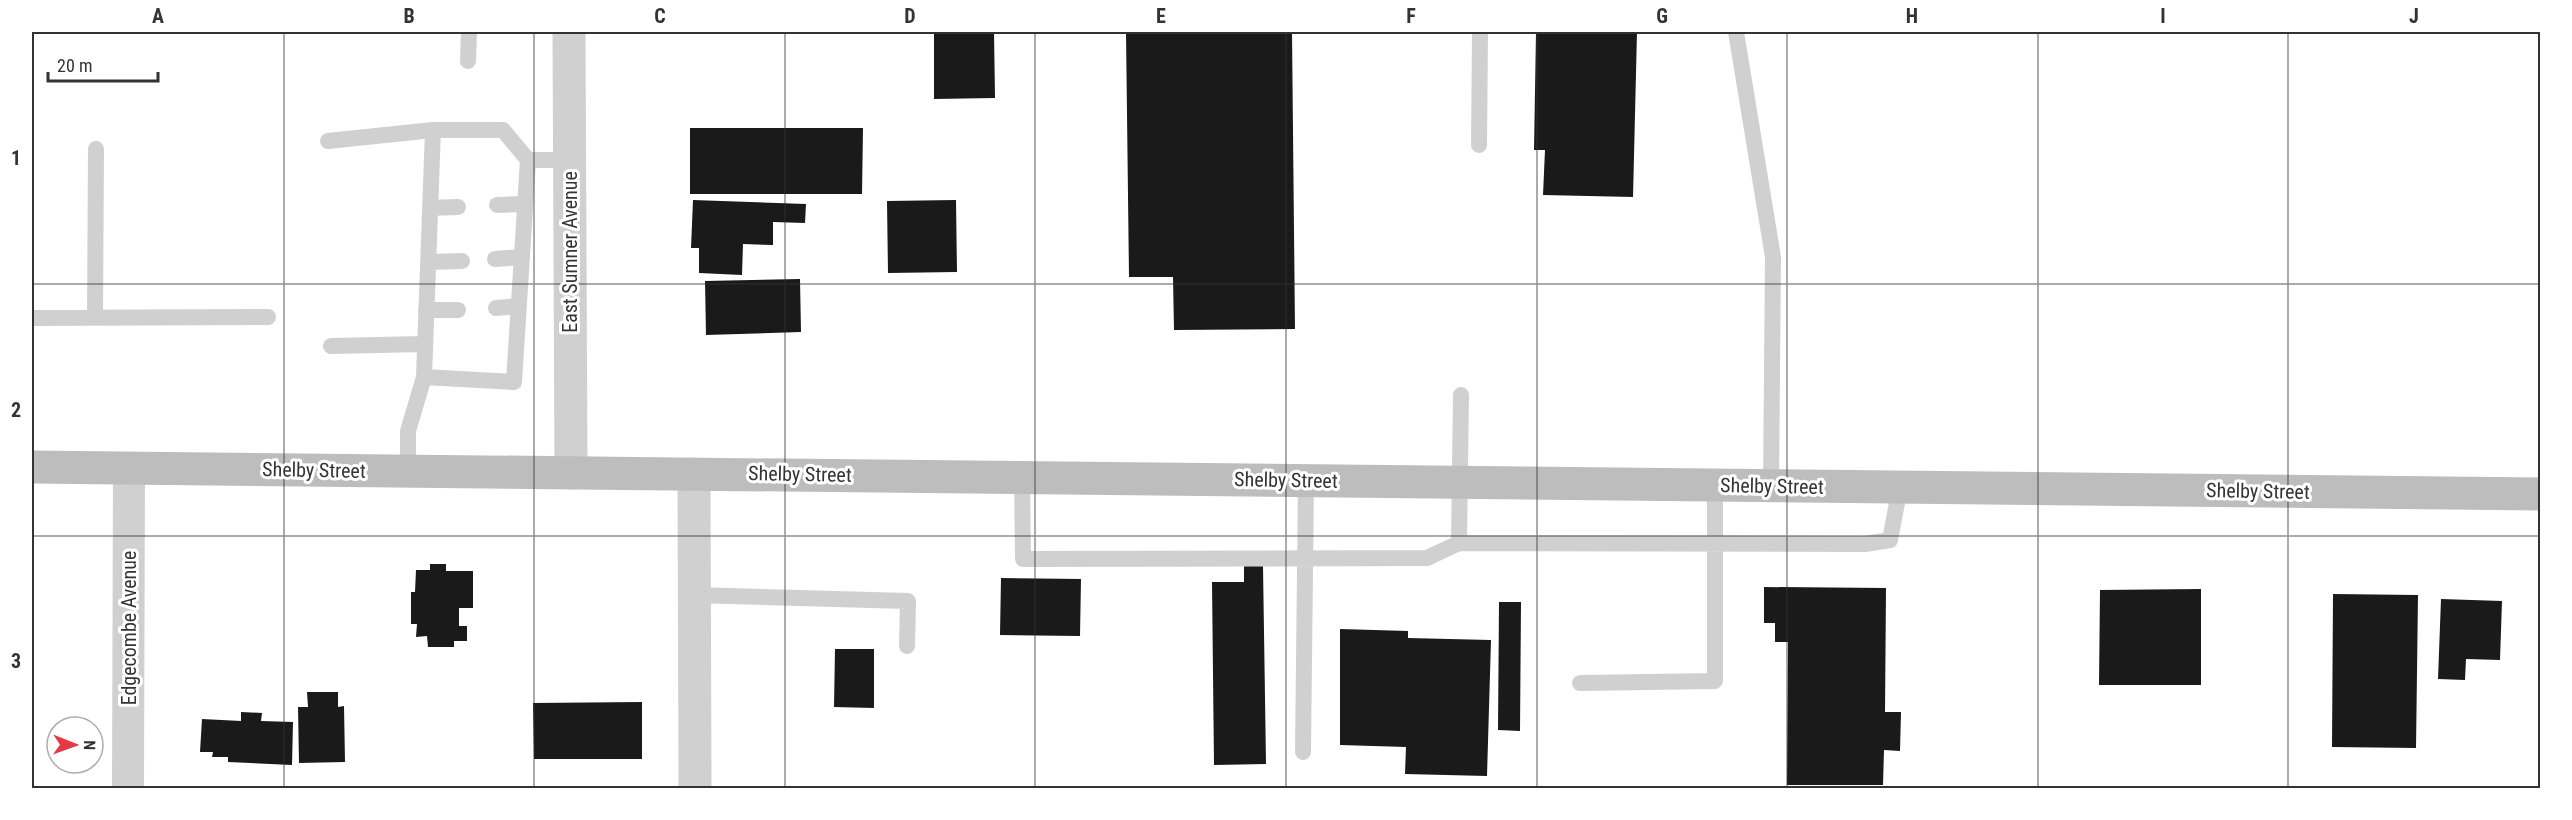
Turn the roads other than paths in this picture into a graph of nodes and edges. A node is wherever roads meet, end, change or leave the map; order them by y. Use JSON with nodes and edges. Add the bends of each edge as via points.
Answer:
{"nodes":[{"id":1,"x":469,"y":32,"type":"edge"},
{"id":2,"x":569,"y":32,"type":"edge"},
{"id":3,"x":1480,"y":32,"type":"edge"},
{"id":4,"x":1736,"y":32,"type":"edge"},
{"id":5,"x":468,"y":61,"type":"dead end"},
{"id":6,"x":433,"y":130,"type":"junction"},
{"id":7,"x":328,"y":141,"type":"dead end"},
{"id":8,"x":1479,"y":145,"type":"dead end"},
{"id":9,"x":96,"y":149,"type":"dead end"},
{"id":10,"x":528,"y":160,"type":"junction"},
{"id":11,"x":570,"y":160,"type":"junction"},
{"id":12,"x":525,"y":204,"type":"junction"},
{"id":13,"x":497,"y":205,"type":"dead end"},
{"id":14,"x":458,"y":207,"type":"dead end"},
{"id":15,"x":430,"y":208,"type":"junction"},
{"id":16,"x":522,"y":257,"type":"junction"},
{"id":17,"x":495,"y":259,"type":"dead end"},
{"id":18,"x":462,"y":261,"type":"dead end"},
{"id":19,"x":428,"y":262,"type":"junction"},
{"id":20,"x":518,"y":306,"type":"junction"},
{"id":21,"x":496,"y":308,"type":"dead end"},
{"id":22,"x":426,"y":310,"type":"junction"},
{"id":23,"x":458,"y":310,"type":"dead end"},
{"id":24,"x":95,"y":317,"type":"junction"},
{"id":25,"x":268,"y":317,"type":"dead end"},
{"id":26,"x":32,"y":318,"type":"edge"},
{"id":27,"x":425,"y":344,"type":"junction"},
{"id":28,"x":331,"y":346,"type":"dead end"},
{"id":29,"x":424,"y":377,"type":"junction"},
{"id":30,"x":1461,"y":395,"type":"dead end"},
{"id":31,"x":32,"y":467,"type":"edge"},
{"id":32,"x":129,"y":468,"type":"junction"},
{"id":33,"x":408,"y":471,"type":"junction"},
{"id":34,"x":571,"y":473,"type":"junction"},
{"id":35,"x":694,"y":474,"type":"junction"},
{"id":36,"x":1023,"y":477,"type":"junction"},
{"id":37,"x":1306,"y":480,"type":"junction"},
{"id":38,"x":1460,"y":483,"type":"junction"},
{"id":39,"x":1715,"y":485,"type":"junction"},
{"id":40,"x":1771,"y":486,"type":"junction"},
{"id":41,"x":1900,"y":487,"type":"junction"},
{"id":42,"x":2541,"y":494,"type":"edge"},
{"id":43,"x":1459,"y":543,"type":"junction"},
{"id":44,"x":1716,"y":544,"type":"junction"},
{"id":45,"x":1306,"y":558,"type":"junction"},
{"id":46,"x":694,"y":595,"type":"junction"},
{"id":47,"x":907,"y":646,"type":"dead end"},
{"id":48,"x":1580,"y":682,"type":"dead end"},
{"id":49,"x":1303,"y":752,"type":"dead end"},
{"id":50,"x":128,"y":789,"type":"edge"},
{"id":51,"x":696,"y":789,"type":"edge"}],
"edges":[{"from":1,"to":5,"type":"lane"},
{"from":2,"to":11,"type":"street","name":"East Sumner Avenue"},
{"from":3,"to":8,"type":"lane"},
{"from":4,"to":40,"type":"lane","via":[[1773,257]]},
{"from":6,"to":7,"type":"lane"},
{"from":6,"to":10,"type":"lane","via":[[503,130]]},
{"from":6,"to":15,"type":"lane"},
{"from":9,"to":24,"type":"lane"},
{"from":10,"to":11,"type":"lane"},
{"from":10,"to":12,"type":"lane"},
{"from":11,"to":34,"type":"street","name":"East Sumner Avenue"},
{"from":12,"to":13,"type":"lane"},
{"from":12,"to":16,"type":"lane"},
{"from":14,"to":15,"type":"lane"},
{"from":15,"to":19,"type":"lane"},
{"from":16,"to":17,"type":"lane"},
{"from":16,"to":20,"type":"lane"},
{"from":18,"to":19,"type":"lane"},
{"from":19,"to":22,"type":"lane"},
{"from":20,"to":21,"type":"lane"},
{"from":20,"to":29,"type":"lane","via":[[514,382]]},
{"from":22,"to":23,"type":"lane"},
{"from":22,"to":27,"type":"lane"},
{"from":24,"to":25,"type":"lane"},
{"from":24,"to":26,"type":"lane"},
{"from":27,"to":28,"type":"lane"},
{"from":27,"to":29,"type":"lane"},
{"from":29,"to":33,"type":"lane","via":[[408,431]]},
{"from":30,"to":38,"type":"lane"},
{"from":31,"to":32,"type":"main road","name":"Shelby Street"},
{"from":32,"to":33,"type":"main road","name":"Shelby Street"},
{"from":32,"to":50,"type":"street","name":"Edgecombe Avenue"},
{"from":33,"to":34,"type":"main road","name":"Shelby Street"},
{"from":34,"to":35,"type":"main road","name":"Shelby Street"},
{"from":35,"to":36,"type":"main road","name":"Shelby Street"},
{"from":35,"to":46,"type":"street"},
{"from":36,"to":37,"type":"main road","name":"Shelby Street"},
{"from":36,"to":45,"type":"lane","via":[[1023,560]]},
{"from":37,"to":38,"type":"main road","name":"Shelby Street"},
{"from":37,"to":45,"type":"lane"},
{"from":38,"to":39,"type":"main road","name":"Shelby Street"},
{"from":38,"to":43,"type":"lane"},
{"from":39,"to":40,"type":"main road","name":"Shelby Street"},
{"from":39,"to":44,"type":"lane"},
{"from":40,"to":41,"type":"main road","name":"Shelby Street"},
{"from":41,"to":42,"type":"main road","name":"Shelby Street"},
{"from":41,"to":44,"type":"lane","via":[[1890,540],[1865,544]]},
{"from":43,"to":44,"type":"lane"},
{"from":43,"to":45,"type":"lane","via":[[1427,558]]},
{"from":44,"to":48,"type":"lane","via":[[1714,681]]},
{"from":45,"to":49,"type":"lane"},
{"from":46,"to":47,"type":"lane","via":[[908,601]]},
{"from":46,"to":51,"type":"street"}]}
